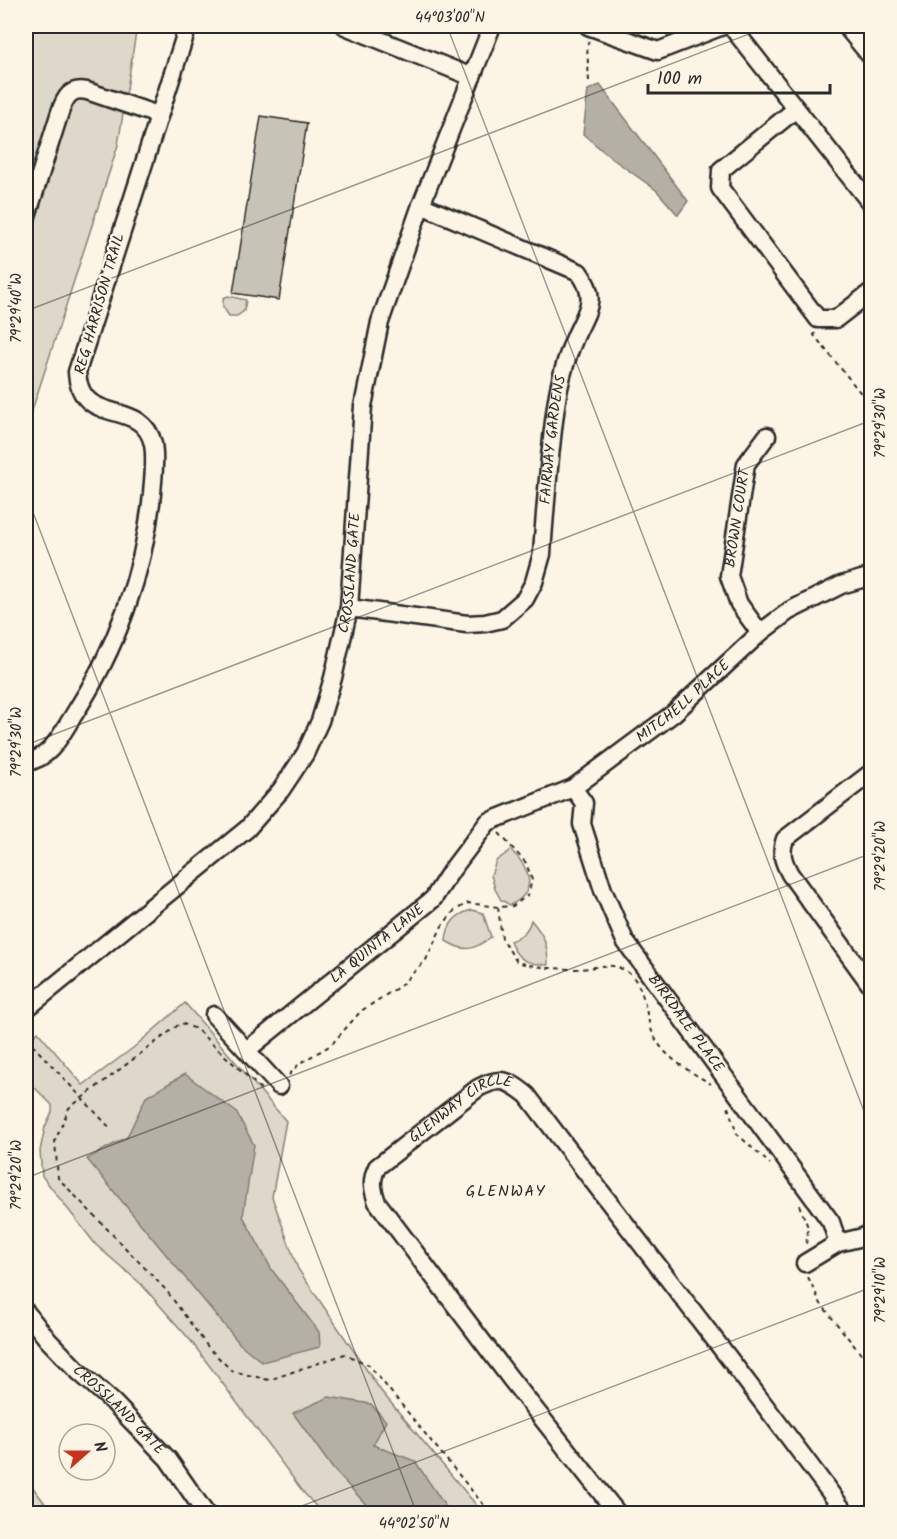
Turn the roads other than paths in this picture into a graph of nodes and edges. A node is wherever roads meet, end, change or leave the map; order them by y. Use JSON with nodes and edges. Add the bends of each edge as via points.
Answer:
{"nodes":[{"id":1,"x":188,"y":26,"type":"edge"},
{"id":2,"x":345,"y":26,"type":"edge"},
{"id":3,"x":492,"y":26,"type":"edge"},
{"id":4,"x":591,"y":26,"type":"edge"},
{"id":5,"x":723,"y":26,"type":"edge"},
{"id":6,"x":730,"y":26,"type":"edge"},
{"id":7,"x":849,"y":26,"type":"edge"},
{"id":8,"x":872,"y":54,"type":"edge"},
{"id":9,"x":471,"y":77,"type":"junction"},
{"id":10,"x":796,"y":109,"type":"junction"},
{"id":11,"x":159,"y":115,"type":"junction"},
{"id":12,"x":421,"y":205,"type":"junction"},
{"id":13,"x":872,"y":205,"type":"edge"},
{"id":14,"x":26,"y":219,"type":"edge"},
{"id":15,"x":872,"y":291,"type":"edge"},
{"id":16,"x":767,"y":436,"type":"dead end"},
{"id":17,"x":872,"y":576,"type":"edge"},
{"id":18,"x":349,"y":608,"type":"junction"},
{"id":19,"x":760,"y":633,"type":"junction"},
{"id":20,"x":26,"y":762,"type":"edge"},
{"id":21,"x":872,"y":772,"type":"edge"},
{"id":22,"x":573,"y":788,"type":"junction"},
{"id":23,"x":489,"y":822,"type":"joint"},
{"id":24,"x":872,"y":987,"type":"edge"},
{"id":25,"x":26,"y":1010,"type":"edge"},
{"id":26,"x":214,"y":1015,"type":"dead end"},
{"id":27,"x":247,"y":1050,"type":"junction"},
{"id":28,"x":279,"y":1086,"type":"road end"},
{"id":29,"x":872,"y":1232,"type":"edge"},
{"id":30,"x":838,"y":1244,"type":"junction"},
{"id":31,"x":805,"y":1263,"type":"road end"},
{"id":32,"x":26,"y":1312,"type":"edge"},
{"id":33,"x":206,"y":1514,"type":"edge"},
{"id":34,"x":618,"y":1514,"type":"edge"},
{"id":35,"x":846,"y":1514,"type":"edge"}],
"edges":[{"from":1,"to":11,"type":"street","name":"REG HARRISON TRAIL"},
{"from":2,"to":9,"type":"street"},
{"from":3,"to":9,"type":"street","name":"CROSSLAND GATE"},
{"from":4,"to":5,"type":"street","via":[[658,51]]},
{"from":6,"to":10,"type":"street"},
{"from":7,"to":8,"type":"main road"},
{"from":9,"to":12,"type":"street","name":"CROSSLAND GATE"},
{"from":10,"to":13,"type":"street"},
{"from":10,"to":15,"type":"street","via":[[721,170],[720,188],[818,319],[836,319]]},
{"from":11,"to":14,"type":"street","via":[[81,89],[70,93],[60,112]]},
{"from":11,"to":20,"type":"street","name":"REG HARRISON TRAIL","via":[[77,372],[85,399],[135,418],[151,436],[154,459],[139,567],[118,630],[82,702],[51,748]]},
{"from":12,"to":18,"type":"street","name":"CROSSLAND GATE","via":[[380,322],[363,406]]},
{"from":12,"to":18,"type":"street","name":"FAIRWAY GARDENS","via":[[579,272],[590,293],[586,318],[559,381],[542,554],[525,599],[502,619],[467,624]]},
{"from":16,"to":19,"type":"street","name":"BROWN COURT","via":[[746,464],[729,576],[739,604]]},
{"from":17,"to":19,"type":"street","name":"MITCHELL PLACE","via":[[841,585],[789,611]]},
{"from":18,"to":25,"type":"street","name":"CROSSLAND GATE","via":[[320,721],[305,754],[281,790],[247,829]]},
{"from":19,"to":22,"type":"street","name":"MITCHELL PLACE","via":[[674,713]]},
{"from":21,"to":24,"type":"street","via":[[785,839],[781,850],[790,874]]},
{"from":22,"to":23,"type":"street","name":"MITCHELL PLACE"},
{"from":22,"to":30,"type":"street","name":"BIRKDALE PLACE","via":[[584,802],[582,825],[625,941],[831,1222]]},
{"from":23,"to":27,"type":"street","name":"LA QUINTA LANE","via":[[433,899]]},
{"from":26,"to":27,"type":"street"},
{"from":27,"to":28,"type":"street"},
{"from":29,"to":30,"type":"street"},
{"from":30,"to":31,"type":"street"},
{"from":32,"to":33,"type":"street","name":"CROSSLAND GATE","via":[[56,1348],[168,1459]]},
{"from":34,"to":35,"type":"street","name":"GLENWAY CIRCLE","via":[[419,1258],[372,1190],[377,1167],[493,1080],[511,1082],[527,1095]]}]}
